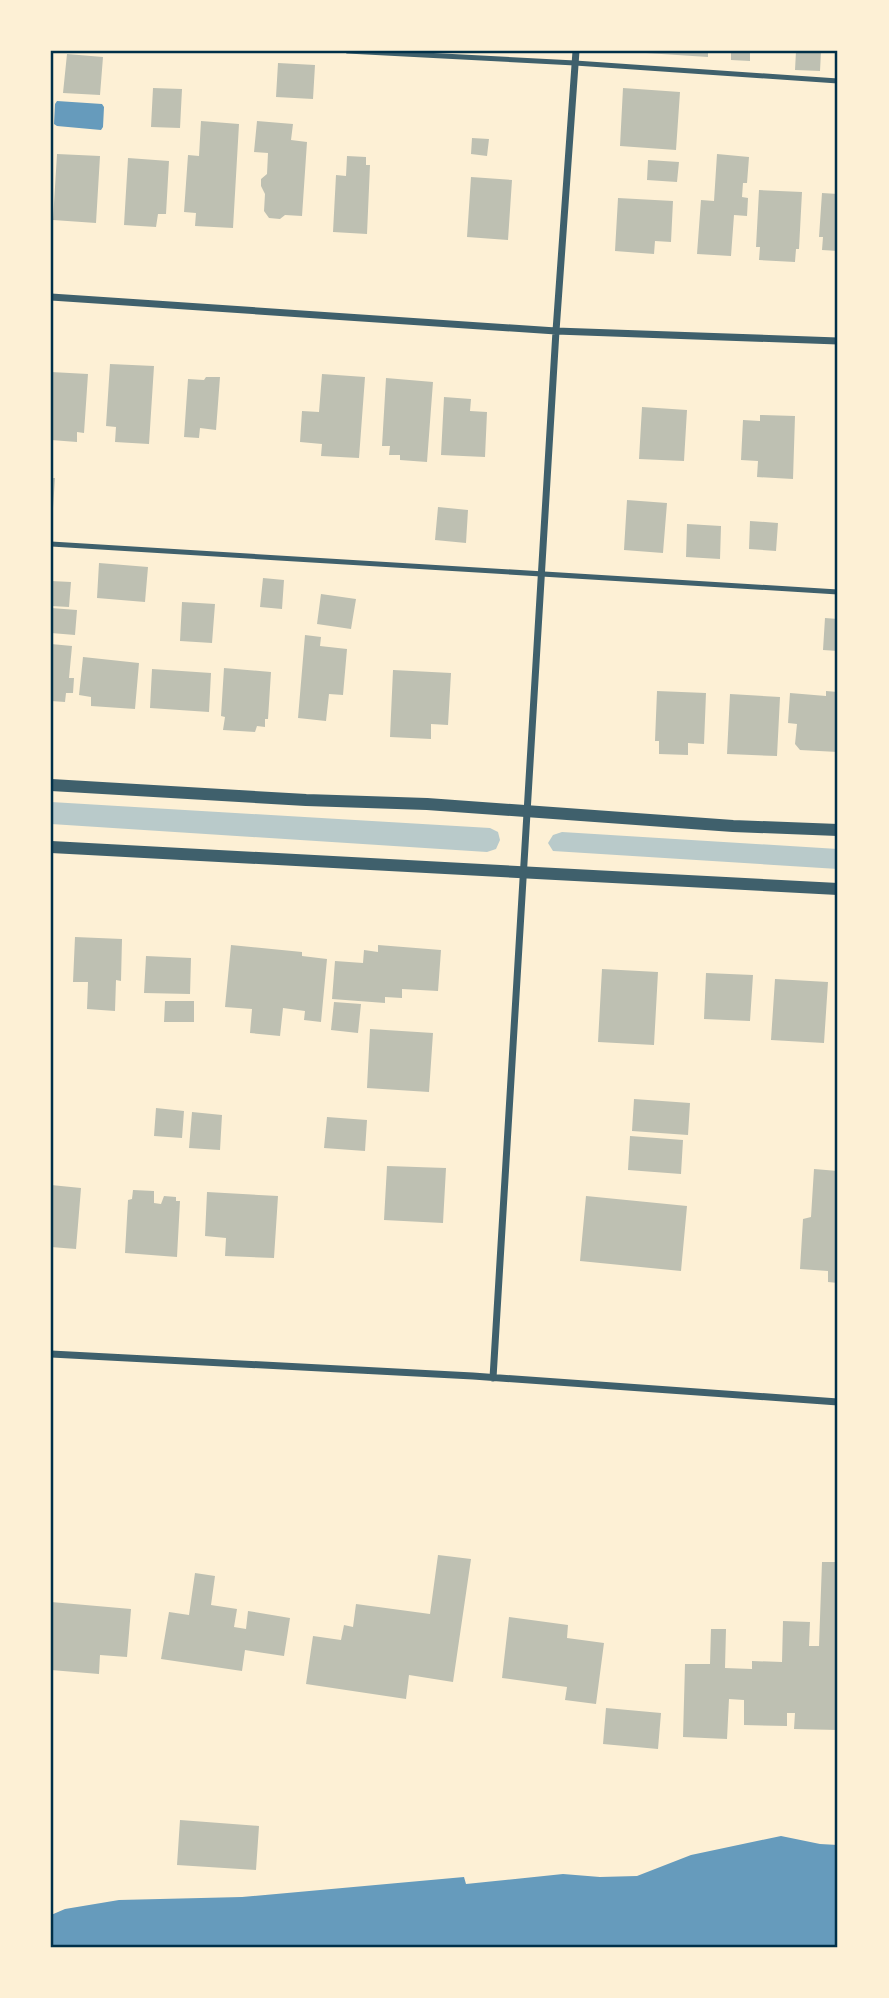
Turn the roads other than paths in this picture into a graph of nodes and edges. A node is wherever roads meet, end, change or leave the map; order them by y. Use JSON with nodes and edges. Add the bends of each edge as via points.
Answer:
{"nodes":[{"id":1,"x":347,"y":51,"type":"edge"},
{"id":2,"x":576,"y":51,"type":"edge"},
{"id":3,"x":575,"y":63,"type":"junction"},
{"id":4,"x":838,"y":81,"type":"edge"},
{"id":5,"x":51,"y":297,"type":"edge"},
{"id":6,"x":556,"y":331,"type":"junction"},
{"id":7,"x":838,"y":341,"type":"edge"},
{"id":8,"x":51,"y":544,"type":"edge"},
{"id":9,"x":542,"y":574,"type":"junction"},
{"id":10,"x":838,"y":592,"type":"edge"},
{"id":11,"x":51,"y":785,"type":"edge"},
{"id":12,"x":528,"y":810,"type":"junction"},
{"id":13,"x":838,"y":830,"type":"edge"},
{"id":14,"x":51,"y":847,"type":"edge"},
{"id":15,"x":524,"y":874,"type":"junction"},
{"id":16,"x":838,"y":889,"type":"edge"},
{"id":17,"x":51,"y":1354,"type":"edge"},
{"id":18,"x":493,"y":1378,"type":"junction"},
{"id":19,"x":838,"y":1402,"type":"edge"}],
"edges":[{"from":1,"to":3,"type":"lane"},
{"from":2,"to":3,"type":"street"},
{"from":3,"to":4,"type":"lane"},
{"from":3,"to":6,"type":"street"},
{"from":5,"to":6,"type":"street"},
{"from":6,"to":7,"type":"street"},
{"from":6,"to":9,"type":"street"},
{"from":8,"to":9,"type":"lane"},
{"from":9,"to":10,"type":"lane"},
{"from":9,"to":12,"type":"street"},
{"from":11,"to":12,"type":"street"},
{"from":12,"to":13,"type":"street"},
{"from":12,"to":15,"type":"street"},
{"from":14,"to":15,"type":"street"},
{"from":15,"to":16,"type":"street"},
{"from":15,"to":18,"type":"street"},
{"from":17,"to":18,"type":"street"},
{"from":18,"to":19,"type":"street"}]}
